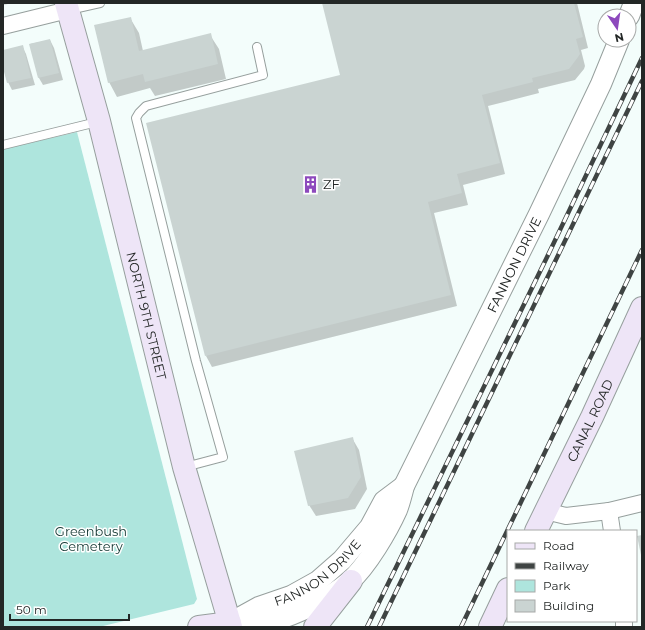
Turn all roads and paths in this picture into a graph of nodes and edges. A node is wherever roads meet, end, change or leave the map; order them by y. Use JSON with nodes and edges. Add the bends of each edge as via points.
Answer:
{"nodes":[{"id":1,"x":100,"y":3,"type":"edge"},
{"id":2,"x":67,"y":7,"type":"edge"},
{"id":3,"x":3,"y":26,"type":"edge"},
{"id":4,"x":257,"y":47,"type":"dead end"},
{"id":5,"x":616,"y":48,"type":"edge"},
{"id":6,"x":98,"y":122,"type":"junction"},
{"id":7,"x":3,"y":145,"type":"edge"},
{"id":8,"x":642,"y":308,"type":"edge"},
{"id":9,"x":184,"y":468,"type":"junction"},
{"id":10,"x":404,"y":486,"type":"junction"},
{"id":11,"x":642,"y":503,"type":"edge"},
{"id":12,"x":545,"y":511,"type":"junction"},
{"id":13,"x":610,"y":511,"type":"junction"},
{"id":14,"x":536,"y":530,"type":"edge"},
{"id":15,"x":612,"y":530,"type":"edge"},
{"id":16,"x":351,"y":581,"type":"junction"},
{"id":17,"x":507,"y":591,"type":"edge"},
{"id":18,"x":230,"y":625,"type":"edge"},
{"id":19,"x":199,"y":627,"type":"edge"},
{"id":20,"x":254,"y":627,"type":"edge"},
{"id":21,"x":315,"y":627,"type":"edge"},
{"id":22,"x":490,"y":627,"type":"edge"}],
"edges":[{"from":1,"to":2,"type":"lane"},
{"from":2,"to":3,"type":"street"},
{"from":2,"to":6,"type":"main road","name":"NORTH 9TH STREET"},
{"from":4,"to":9,"type":"lane","via":[[263,75],[146,106],[136,118],[196,361],[223,457]]},
{"from":5,"to":10,"type":"street","name":"FANNON DRIVE","via":[[539,214]]},
{"from":6,"to":7,"type":"lane"},
{"from":6,"to":9,"type":"main road","name":"NORTH 9TH STREET"},
{"from":8,"to":12,"type":"main road","name":"CANAL ROAD"},
{"from":9,"to":18,"type":"main road","name":"NORTH 9TH STREET"},
{"from":10,"to":16,"type":"street","name":"FANNON DRIVE","via":[[398,508],[378,545]]},
{"from":10,"to":18,"type":"street","name":"FANNON DRIVE","via":[[384,501],[370,527],[342,560],[318,581],[291,596],[259,607]]},
{"from":11,"to":13,"type":"street"},
{"from":12,"to":13,"type":"street","via":[[566,516]]},
{"from":12,"to":14,"type":"main road","name":"CANAL ROAD"},
{"from":13,"to":15,"type":"street"},
{"from":16,"to":20,"type":"street","name":"FANNON DRIVE","via":[[308,609]]},
{"from":16,"to":21,"type":"main road"},
{"from":17,"to":22,"type":"main road"},
{"from":18,"to":19,"type":"main road"},
{"from":18,"to":20,"type":"street","name":"FANNON DRIVE"}]}
